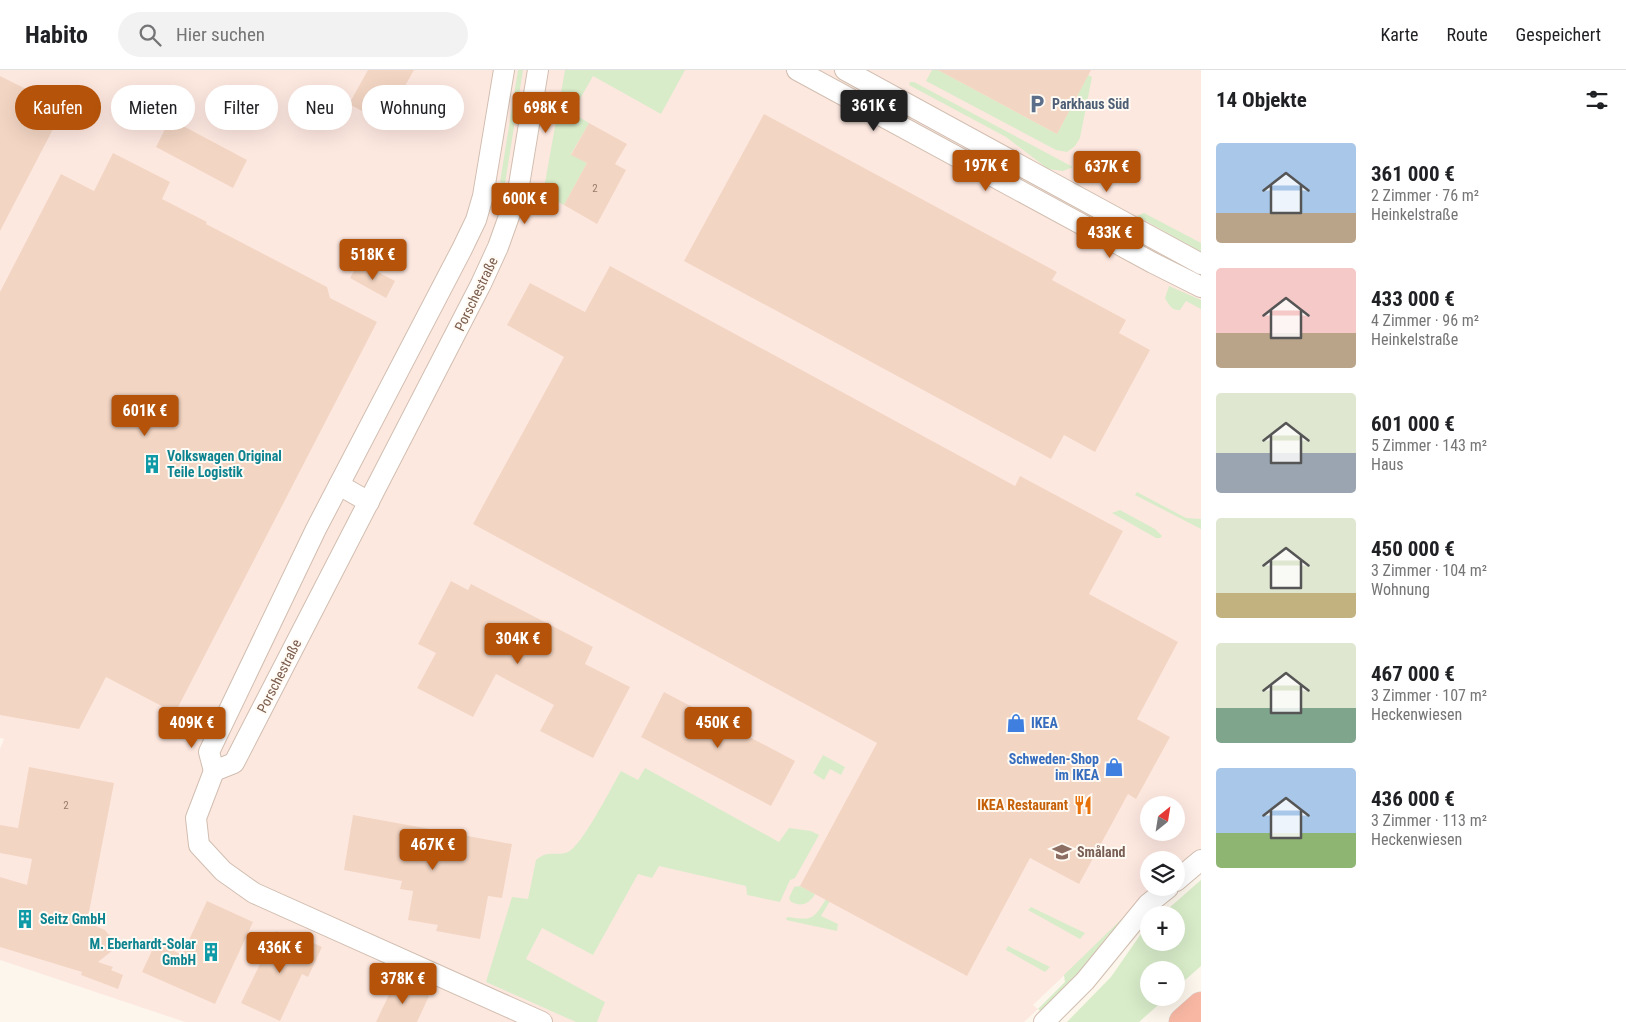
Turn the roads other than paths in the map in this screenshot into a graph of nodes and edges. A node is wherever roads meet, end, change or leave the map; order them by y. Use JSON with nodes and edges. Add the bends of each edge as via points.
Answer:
{"nodes":[{"id":1,"x":504,"y":70,"type":"edge"},
{"id":2,"x":538,"y":70,"type":"edge"},
{"id":3,"x":797,"y":70,"type":"edge"},
{"id":4,"x":845,"y":70,"type":"edge"},
{"id":5,"x":1177,"y":252,"type":"junction"},
{"id":6,"x":1201,"y":264,"type":"edge"},
{"id":7,"x":1166,"y":270,"type":"junction"},
{"id":8,"x":1201,"y":287,"type":"edge"},
{"id":9,"x":338,"y":485,"type":"junction"},
{"id":10,"x":369,"y":502,"type":"junction"},
{"id":11,"x":214,"y":771,"type":"junction"},
{"id":12,"x":1201,"y":860,"type":"edge"},
{"id":13,"x":1185,"y":873,"type":"edge"},
{"id":14,"x":1154,"y":896,"type":"edge"},
{"id":15,"x":1201,"y":1006,"type":"edge"},
{"id":16,"x":542,"y":1022,"type":"edge"},
{"id":17,"x":1044,"y":1022,"type":"edge"},
{"id":18,"x":1183,"y":1022,"type":"edge"}],
"edges":[{"from":1,"to":9,"type":"street","via":[[476,220]]},
{"from":2,"to":10,"type":"street","name":"Porschestraße","via":[[518,191],[498,247]]},
{"from":3,"to":7,"type":"street"},
{"from":4,"to":5,"type":"street"},
{"from":5,"to":6,"type":"street"},
{"from":5,"to":7,"type":"street"},
{"from":7,"to":8,"type":"street"},
{"from":9,"to":10,"type":"street"},
{"from":9,"to":11,"type":"street","via":[[209,752]]},
{"from":10,"to":11,"type":"street","name":"Porschestraße","via":[[234,763]]},
{"from":11,"to":16,"type":"street","via":[[196,818],[199,845],[223,871],[254,894]]},
{"from":12,"to":13,"type":"street"},
{"from":14,"to":17,"type":"street","via":[[1146,901],[1085,981]]},
{"from":15,"to":18,"type":"highway"}]}
